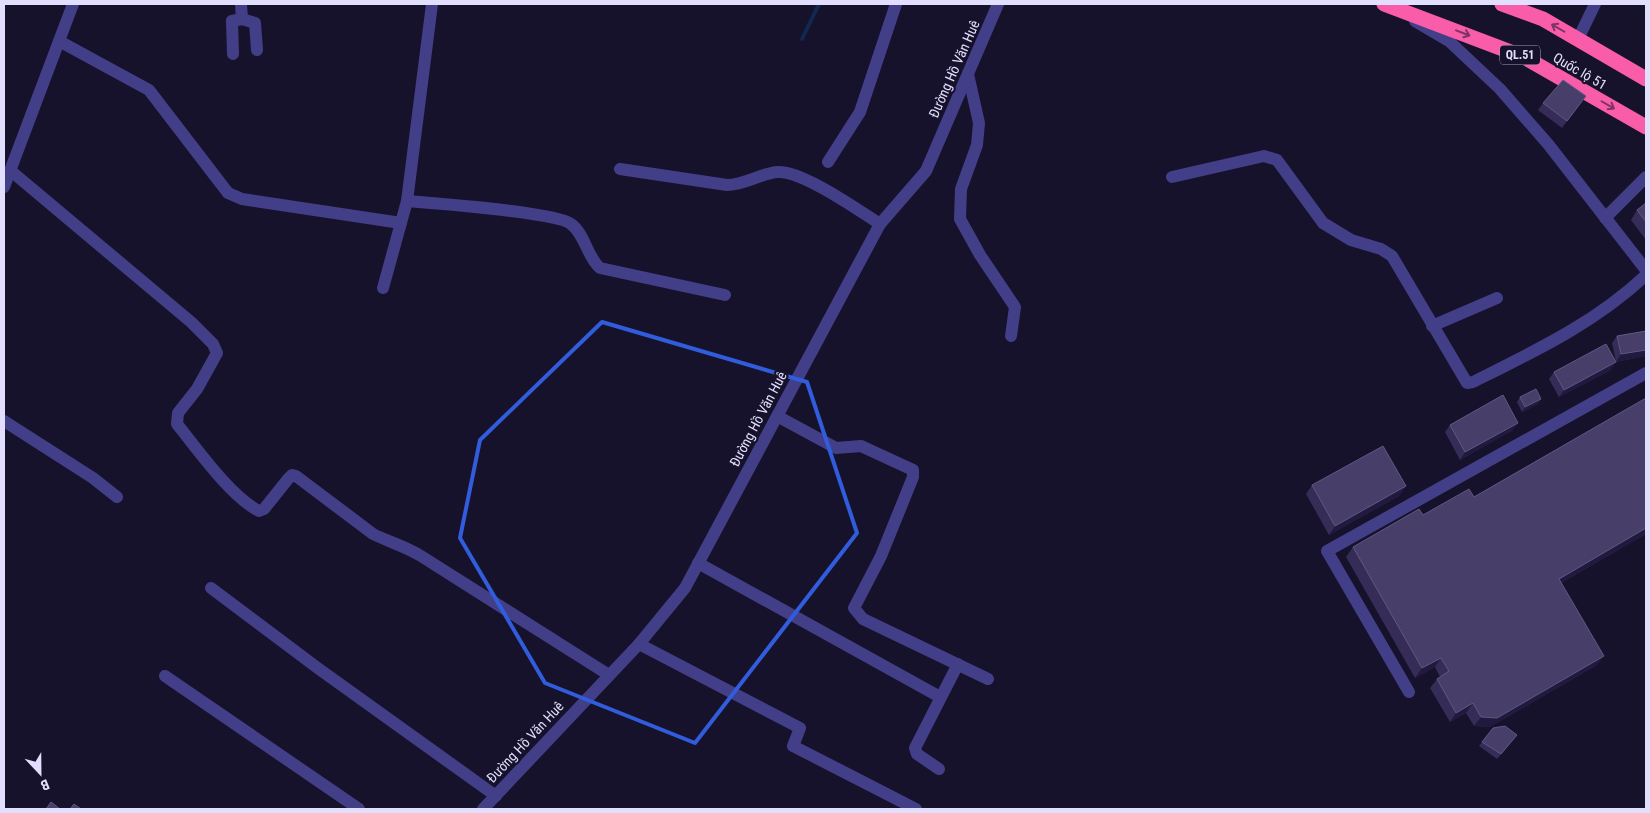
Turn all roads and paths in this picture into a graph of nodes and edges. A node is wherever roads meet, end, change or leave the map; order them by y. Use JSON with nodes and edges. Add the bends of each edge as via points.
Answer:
{"nodes":[{"id":1,"x":73,"y":4,"type":"edge"},
{"id":2,"x":241,"y":4,"type":"edge"},
{"id":3,"x":432,"y":4,"type":"edge"},
{"id":4,"x":896,"y":4,"type":"edge"},
{"id":5,"x":998,"y":4,"type":"edge"},
{"id":6,"x":1502,"y":4,"type":"edge"},
{"id":7,"x":1595,"y":4,"type":"edge"},
{"id":8,"x":1388,"y":5,"type":"edge"},
{"id":9,"x":242,"y":18,"type":"junction"},
{"id":10,"x":1578,"y":39,"type":"junction"},
{"id":11,"x":59,"y":41,"type":"junction"},
{"id":12,"x":256,"y":50,"type":"dead end"},
{"id":13,"x":233,"y":54,"type":"dead end"},
{"id":14,"x":968,"y":74,"type":"junction"},
{"id":15,"x":1646,"y":79,"type":"edge"},
{"id":16,"x":1646,"y":127,"type":"edge"},
{"id":17,"x":828,"y":162,"type":"dead end"},
{"id":18,"x":620,"y":169,"type":"dead end"},
{"id":19,"x":11,"y":170,"type":"junction"},
{"id":20,"x":1172,"y":177,"type":"dead end"},
{"id":21,"x":1646,"y":177,"type":"edge"},
{"id":22,"x":4,"y":187,"type":"edge"},
{"id":23,"x":408,"y":201,"type":"junction"},
{"id":24,"x":1605,"y":218,"type":"junction"},
{"id":25,"x":401,"y":223,"type":"junction"},
{"id":26,"x":880,"y":224,"type":"junction"},
{"id":27,"x":1646,"y":270,"type":"edge"},
{"id":28,"x":1646,"y":275,"type":"edge"},
{"id":29,"x":383,"y":288,"type":"dead end"},
{"id":30,"x":725,"y":295,"type":"dead end"},
{"id":31,"x":1497,"y":298,"type":"dead end"},
{"id":32,"x":1432,"y":326,"type":"junction"},
{"id":33,"x":1011,"y":336,"type":"dead end"},
{"id":34,"x":1646,"y":373,"type":"edge"},
{"id":35,"x":777,"y":416,"type":"junction"},
{"id":36,"x":4,"y":421,"type":"edge"},
{"id":37,"x":117,"y":497,"type":"dead end"},
{"id":38,"x":698,"y":563,"type":"junction"},
{"id":39,"x":211,"y":588,"type":"dead end"},
{"id":40,"x":639,"y":644,"type":"junction"},
{"id":41,"x":958,"y":664,"type":"junction"},
{"id":42,"x":609,"y":675,"type":"junction"},
{"id":43,"x":165,"y":676,"type":"dead end"},
{"id":44,"x":988,"y":679,"type":"dead end"},
{"id":45,"x":1409,"y":692,"type":"dead end"},
{"id":46,"x":940,"y":697,"type":"junction"},
{"id":47,"x":939,"y":769,"type":"dead end"},
{"id":48,"x":496,"y":796,"type":"junction"},
{"id":49,"x":359,"y":809,"type":"edge"},
{"id":50,"x":483,"y":809,"type":"edge"},
{"id":51,"x":916,"y":809,"type":"edge"}],
"edges":[{"from":1,"to":11,"type":"street"},
{"from":2,"to":9,"type":"street"},
{"from":3,"to":23,"type":"street"},
{"from":4,"to":17,"type":"street","via":[[860,112]]},
{"from":5,"to":14,"type":"street","name":"Đường Hồ Văn Huê"},
{"from":10,"to":6,"type":"highway","name":"Quốc lộ 51","one_way":true,"via":[[1543,19]]},
{"from":7,"to":10,"type":"street"},
{"from":8,"to":16,"type":"highway","name":"Quốc lộ 51","number":"QL.51","one_way":true,"via":[[1524,57]]},
{"from":8,"to":24,"type":"street","via":[[1449,41],[1500,89],[1548,144]]},
{"from":9,"to":12,"type":"street","via":[[255,22]]},
{"from":9,"to":13,"type":"street","via":[[232,21]]},
{"from":10,"to":15,"type":"highway","name":"Quốc lộ 51"},
{"from":11,"to":19,"type":"street"},
{"from":11,"to":25,"type":"street","via":[[149,90],[228,193],[242,199]]},
{"from":14,"to":26,"type":"street","name":"Đường Hồ Văn Huê","via":[[926,171]]},
{"from":14,"to":33,"type":"street","via":[[979,123],[977,145],[960,189],[960,219],[1015,307]]},
{"from":18,"to":26,"type":"street","via":[[727,185],[737,185],[777,172],[791,173]]},
{"from":19,"to":22,"type":"street"},
{"from":19,"to":42,"type":"street","via":[[213,344],[217,353],[197,389],[178,413],[177,424],[250,507],[259,512],[264,509],[288,479],[296,476],[373,534],[401,544]]},
{"from":20,"to":32,"type":"street","via":[[1264,156],[1277,160],[1323,222],[1350,240],[1381,248],[1392,256]]},
{"from":21,"to":24,"type":"street"},
{"from":23,"to":25,"type":"street"},
{"from":23,"to":30,"type":"street","via":[[567,221],[575,228],[600,268]]},
{"from":24,"to":27,"type":"street"},
{"from":25,"to":29,"type":"street"},
{"from":26,"to":35,"type":"street","name":"Đường Hồ Văn Huê"},
{"from":28,"to":32,"type":"street","via":[[1626,294],[1565,337],[1473,382],[1467,383],[1463,379]]},
{"from":31,"to":32,"type":"street"},
{"from":34,"to":45,"type":"street","via":[[1327,551]]},
{"from":35,"to":38,"type":"street","name":"Đường Hồ Văn Huê"},
{"from":35,"to":41,"type":"street","via":[[836,448],[861,446],[913,470],[881,556],[854,608],[863,619]]},
{"from":36,"to":37,"type":"street"},
{"from":38,"to":40,"type":"street","name":"Đường Hồ Văn Huê","via":[[674,602]]},
{"from":38,"to":46,"type":"street"},
{"from":39,"to":48,"type":"street"},
{"from":40,"to":42,"type":"street","name":"Đường Hồ Văn Huê"},
{"from":40,"to":51,"type":"street","via":[[800,728],[793,746]]},
{"from":41,"to":44,"type":"street"},
{"from":41,"to":46,"type":"street"},
{"from":42,"to":48,"type":"street","name":"Đường Hồ Văn Huê"},
{"from":43,"to":49,"type":"street"},
{"from":46,"to":47,"type":"street","via":[[915,750]]},
{"from":48,"to":50,"type":"street","name":"Đường Hồ Văn Huê"}]}
